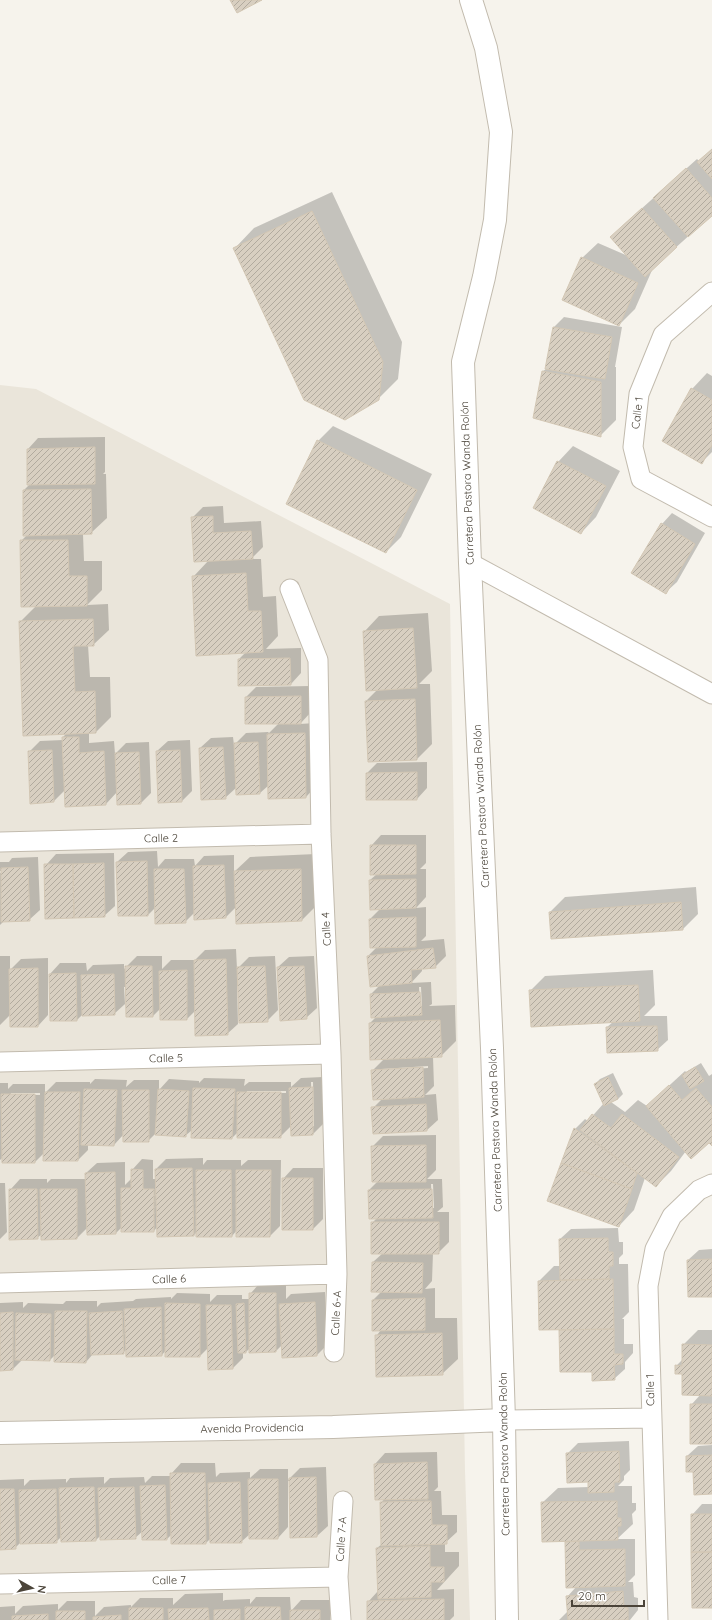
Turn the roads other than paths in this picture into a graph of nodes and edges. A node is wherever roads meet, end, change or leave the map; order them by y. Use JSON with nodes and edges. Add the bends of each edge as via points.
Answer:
{"nodes":[{"id":1,"x":471,"y":0,"type":"edge"},
{"id":2,"x":712,"y":292,"type":"edge"},
{"id":3,"x":712,"y":517,"type":"edge"},
{"id":4,"x":470,"y":563,"type":"junction"},
{"id":5,"x":290,"y":589,"type":"dead end"},
{"id":6,"x":712,"y":694,"type":"edge"},
{"id":7,"x":321,"y":834,"type":"junction"},
{"id":8,"x":0,"y":842,"type":"edge"},
{"id":9,"x":331,"y":1054,"type":"junction"},
{"id":10,"x":0,"y":1062,"type":"edge"},
{"id":11,"x":712,"y":1184,"type":"edge"},
{"id":12,"x":338,"y":1274,"type":"junction"},
{"id":13,"x":0,"y":1283,"type":"edge"},
{"id":14,"x":334,"y":1352,"type":"dead end"},
{"id":15,"x":651,"y":1418,"type":"junction"},
{"id":16,"x":504,"y":1420,"type":"junction"},
{"id":17,"x":0,"y":1433,"type":"edge"},
{"id":18,"x":343,"y":1501,"type":"dead end"},
{"id":19,"x":338,"y":1577,"type":"junction"},
{"id":20,"x":0,"y":1584,"type":"edge"},
{"id":21,"x":340,"y":1620,"type":"edge"},
{"id":22,"x":507,"y":1620,"type":"edge"},
{"id":23,"x":658,"y":1620,"type":"edge"}],
"edges":[{"from":1,"to":4,"type":"street","name":"Carretera Pastora Wanda Rolón","via":[[486,48],[501,132],[495,220],[484,278],[463,362]]},
{"from":2,"to":3,"type":"street","name":"Calle 1","via":[[663,335],[639,394],[633,447],[641,479]]},
{"from":4,"to":6,"type":"street"},
{"from":4,"to":16,"type":"street","name":"Carretera Pastora Wanda Rolón","via":[[492,1040]]},
{"from":5,"to":7,"type":"street","name":"Calle 4","via":[[318,660]]},
{"from":7,"to":8,"type":"street","name":"Calle 2"},
{"from":7,"to":9,"type":"street","name":"Calle 4"},
{"from":9,"to":10,"type":"street","name":"Calle 5"},
{"from":9,"to":12,"type":"street","name":"Calle 4"},
{"from":11,"to":15,"type":"street","name":"Calle 1","via":[[699,1190],[672,1216],[655,1249],[648,1286]]},
{"from":12,"to":13,"type":"street","name":"Calle 6"},
{"from":12,"to":14,"type":"street","name":"Calle 6-A"},
{"from":15,"to":16,"type":"street"},
{"from":15,"to":23,"type":"street","name":"Calle 1"},
{"from":16,"to":17,"type":"street","name":"Avenida Providencia","via":[[325,1427]]},
{"from":16,"to":22,"type":"street","name":"Carretera Pastora Wanda Rolón"},
{"from":18,"to":19,"type":"street","name":"Calle 7-A"},
{"from":19,"to":20,"type":"street","name":"Calle 7"},
{"from":19,"to":21,"type":"street","name":"Calle 7-A"}]}
